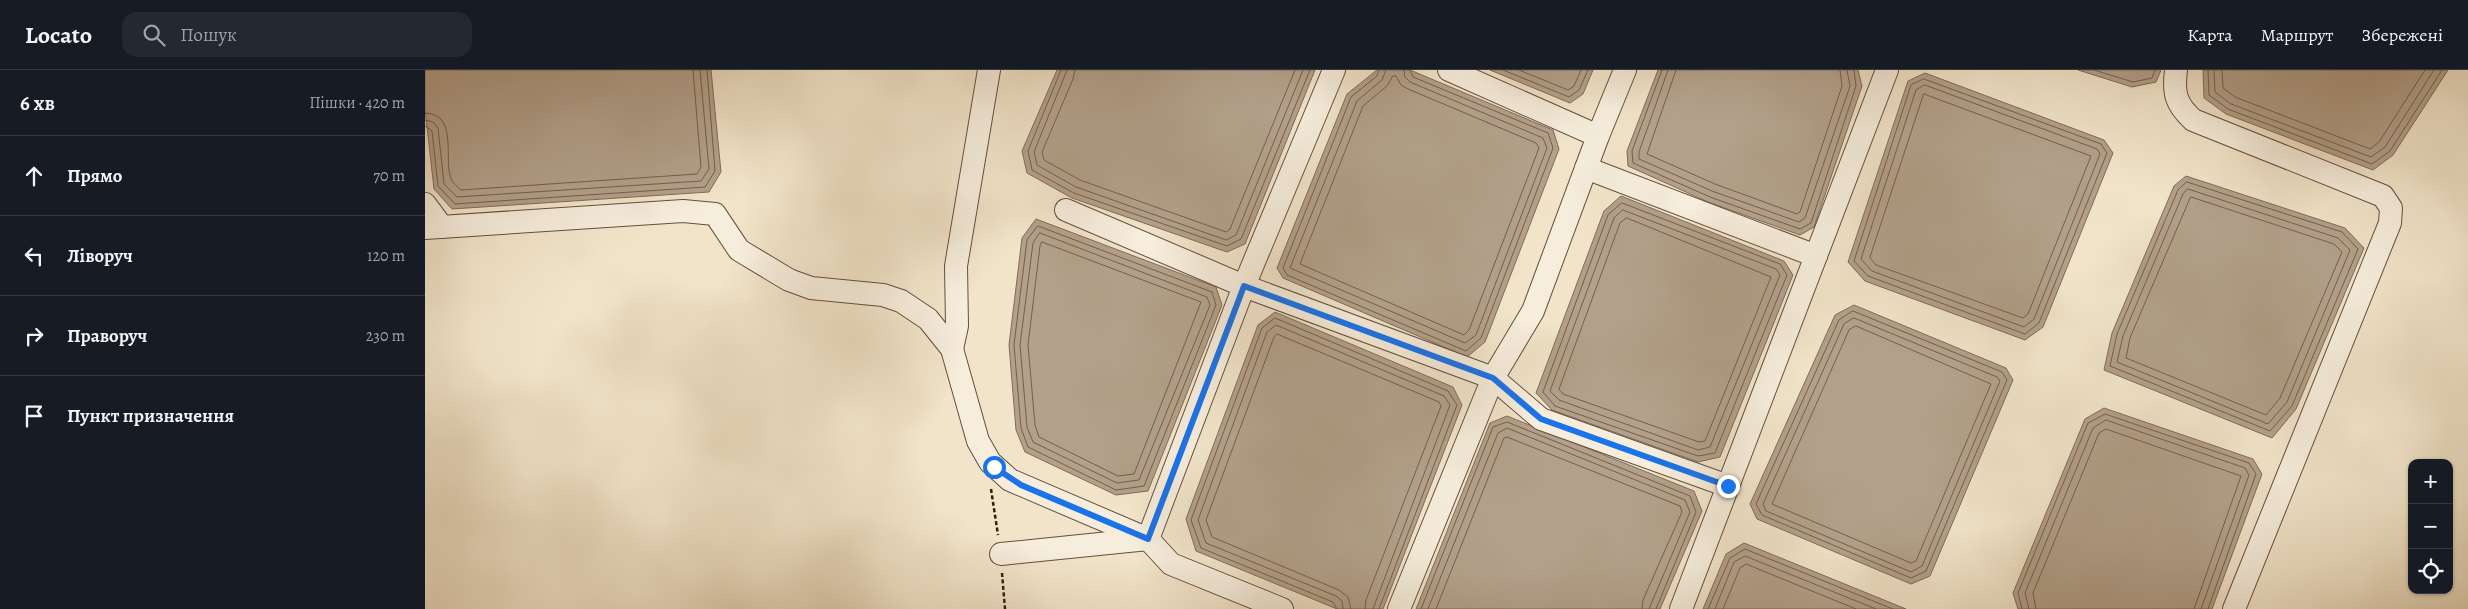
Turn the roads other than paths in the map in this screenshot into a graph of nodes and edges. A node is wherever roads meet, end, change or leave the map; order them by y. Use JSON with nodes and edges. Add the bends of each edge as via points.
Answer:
{"nodes":[{"id":1,"x":989,"y":70,"type":"edge"},
{"id":2,"x":1334,"y":70,"type":"edge"},
{"id":3,"x":1449,"y":70,"type":"edge"},
{"id":4,"x":1625,"y":70,"type":"edge"},
{"id":5,"x":1887,"y":70,"type":"edge"},
{"id":6,"x":2176,"y":70,"type":"edge"},
{"id":7,"x":1598,"y":136,"type":"junction"},
{"id":8,"x":1586,"y":168,"type":"junction"},
{"id":9,"x":425,"y":204,"type":"edge"},
{"id":10,"x":1066,"y":210,"type":"dead end"},
{"id":11,"x":433,"y":227,"type":"edge"},
{"id":12,"x":1816,"y":256,"type":"junction"},
{"id":13,"x":1244,"y":286,"type":"junction"},
{"id":14,"x":952,"y":349,"type":"junction"},
{"id":15,"x":1493,"y":378,"type":"junction"},
{"id":16,"x":1728,"y":486,"type":"junction"},
{"id":17,"x":1148,"y":539,"type":"junction"},
{"id":18,"x":1001,"y":554,"type":"road end"},
{"id":19,"x":1282,"y":609,"type":"edge"},
{"id":20,"x":1399,"y":609,"type":"edge"},
{"id":21,"x":1681,"y":609,"type":"edge"},
{"id":22,"x":2234,"y":609,"type":"edge"}],
"edges":[{"from":1,"to":14,"type":"lane","via":[[956,266],[957,326]]},
{"from":2,"to":13,"type":"lane"},
{"from":3,"to":7,"type":"lane"},
{"from":4,"to":7,"type":"lane"},
{"from":5,"to":12,"type":"lane"},
{"from":6,"to":22,"type":"lane","via":[[2175,92],[2180,108],[2193,120],[2383,196],[2391,208],[2390,222]]},
{"from":7,"to":8,"type":"lane"},
{"from":8,"to":12,"type":"lane"},
{"from":8,"to":15,"type":"lane","via":[[1533,311]]},
{"from":9,"to":11,"type":"lane"},
{"from":10,"to":13,"type":"lane"},
{"from":11,"to":14,"type":"lane","via":[[683,211],[715,214],[739,250],[789,280],[811,288],[873,293],[901,301],[928,319]]},
{"from":12,"to":16,"type":"lane"},
{"from":13,"to":15,"type":"lane"},
{"from":13,"to":17,"type":"lane"},
{"from":14,"to":17,"type":"lane","via":[[978,441],[994,467],[1021,485]]},
{"from":15,"to":16,"type":"lane","via":[[1541,419]]},
{"from":15,"to":20,"type":"lane"},
{"from":16,"to":21,"type":"lane"},
{"from":17,"to":18,"type":"lane"},
{"from":17,"to":19,"type":"lane","via":[[1171,564]]}]}
